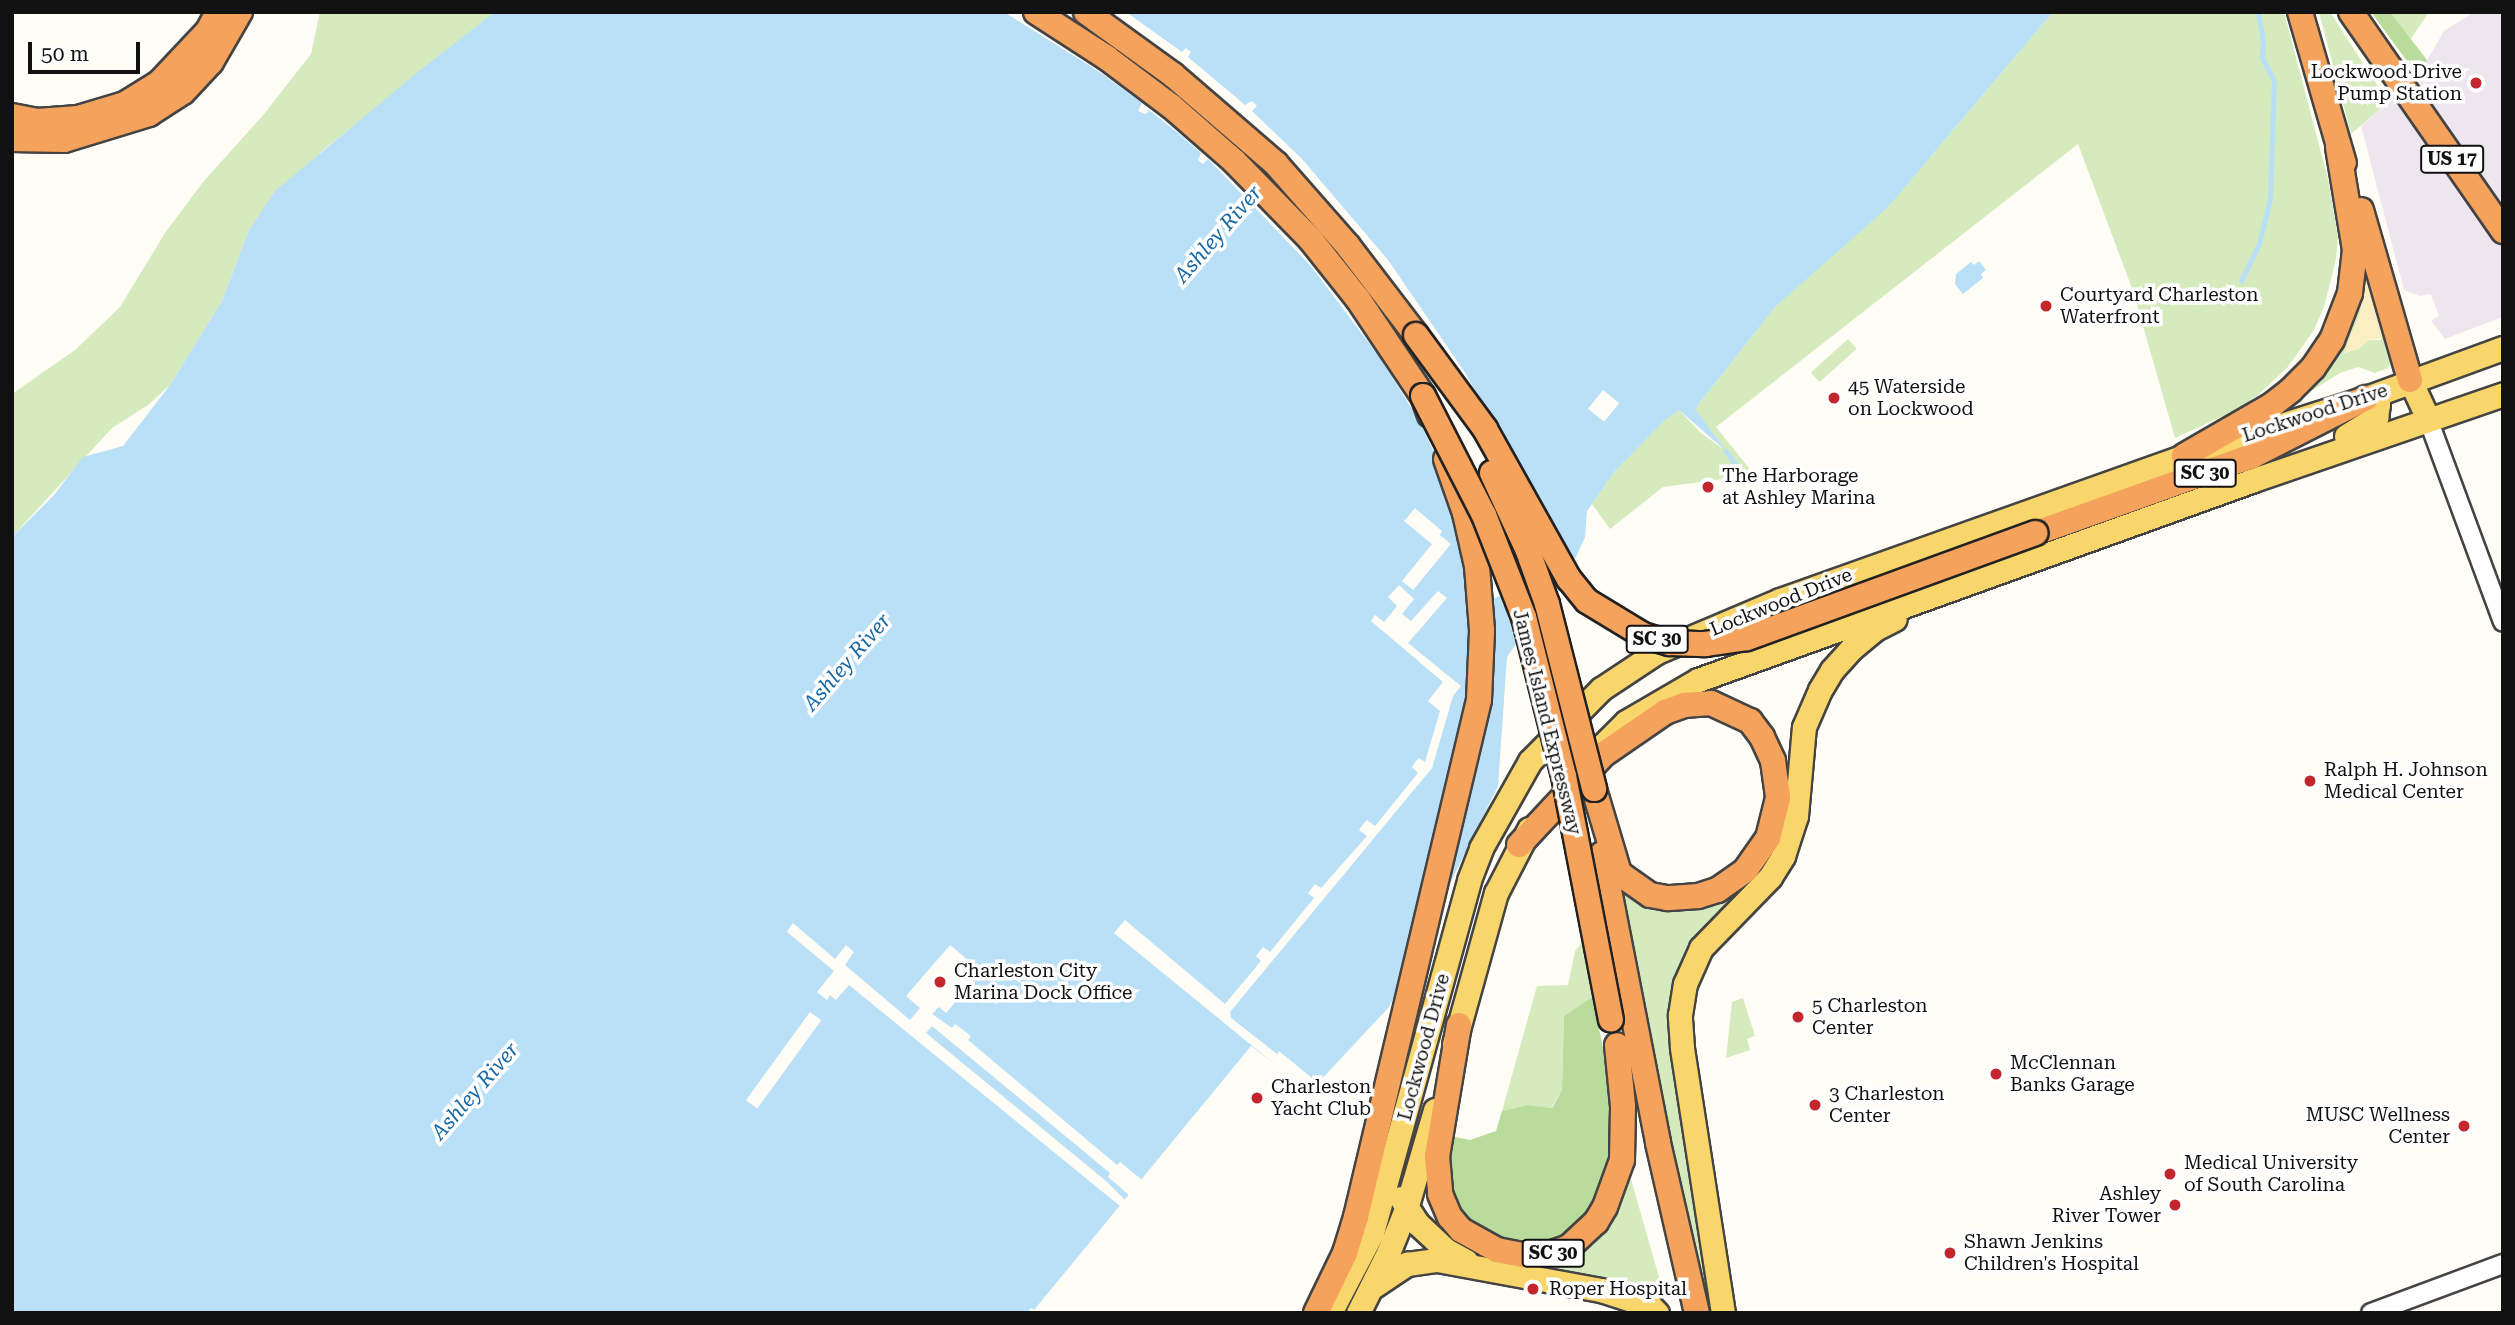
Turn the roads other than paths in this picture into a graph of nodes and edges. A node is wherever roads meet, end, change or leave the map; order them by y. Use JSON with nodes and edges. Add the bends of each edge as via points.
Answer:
{"nodes":[{"id":1,"x":218,"y":12,"type":"edge"},
{"id":2,"x":240,"y":12,"type":"edge"},
{"id":3,"x":1036,"y":12,"type":"edge"},
{"id":4,"x":1086,"y":12,"type":"edge"},
{"id":5,"x":2300,"y":12,"type":"edge"},
{"id":6,"x":2351,"y":12,"type":"edge"},
{"id":7,"x":12,"y":116,"type":"edge"},
{"id":8,"x":12,"y":139,"type":"edge"},
{"id":9,"x":2338,"y":147,"type":"junction"},
{"id":10,"x":2503,"y":231,"type":"edge"},
{"id":11,"x":1416,"y":335,"type":"junction"},
{"id":12,"x":2503,"y":348,"type":"edge"},
{"id":13,"x":2410,"y":380,"type":"junction"},
{"id":14,"x":2503,"y":394,"type":"edge"},
{"id":15,"x":1423,"y":396,"type":"junction"},
{"id":16,"x":2366,"y":398,"type":"junction"},
{"id":17,"x":2428,"y":419,"type":"junction"},
{"id":18,"x":2184,"y":456,"type":"junction"},
{"id":19,"x":2251,"y":481,"type":"junction"},
{"id":20,"x":1974,"y":580,"type":"junction"},
{"id":21,"x":2503,"y":622,"type":"edge"},
{"id":22,"x":1594,"y":789,"type":"junction"},
{"id":23,"x":1519,"y":845,"type":"junction"},
{"id":24,"x":1622,"y":1018,"type":"junction"},
{"id":25,"x":1460,"y":1025,"type":"joint"},
{"id":26,"x":1617,"y":1045,"type":"junction"},
{"id":27,"x":1400,"y":1087,"type":"junction"},
{"id":28,"x":1443,"y":1098,"type":"junction"},
{"id":29,"x":1392,"y":1165,"type":"junction"},
{"id":30,"x":1406,"y":1209,"type":"junction"},
{"id":31,"x":1472,"y":1264,"type":"junction"},
{"id":32,"x":2503,"y":1264,"type":"edge"},
{"id":33,"x":1372,"y":1287,"type":"junction"},
{"id":34,"x":1316,"y":1313,"type":"edge"},
{"id":35,"x":1331,"y":1313,"type":"edge"},
{"id":36,"x":1358,"y":1313,"type":"edge"},
{"id":37,"x":1657,"y":1313,"type":"edge"},
{"id":38,"x":1682,"y":1313,"type":"edge"},
{"id":39,"x":1697,"y":1313,"type":"edge"},
{"id":40,"x":1723,"y":1313,"type":"edge"},
{"id":41,"x":2371,"y":1313,"type":"edge"}],
"edges":[{"from":1,"to":7,"type":"highway","via":[[208,31],[159,83],[125,104],[78,118],[37,121]]},
{"from":2,"to":8,"type":"highway","via":[[211,62],[183,92],[149,114],[64,139]]},
{"from":3,"to":15,"type":"highway","name":"James Island Expressway","number":"SC 30","via":[[1171,106],[1234,161],[1311,240],[1358,299]]},
{"from":4,"to":11,"type":"highway","name":"James Island Expressway","number":"SC 30","via":[[1174,75],[1276,164],[1356,256]]},
{"from":5,"to":9,"type":"highway"},
{"from":6,"to":10,"type":"highway","number":"US 17"},
{"from":9,"to":13,"type":"highway","via":[[2374,250]]},
{"from":9,"to":18,"type":"highway","via":[[2355,250],[2350,293],[2332,340],[2313,368],[2272,405]]},
{"from":11,"to":16,"type":"highway","number":"SC 30","bridge":true,"via":[[1485,429],[1569,579],[1587,601],[1643,635],[1670,643],[1747,638],[2252,456]]},
{"from":11,"to":22,"type":"highway","name":"James Island Expressway","number":"SC 30","bridge":true,"via":[[1482,453],[1528,551],[1562,656]]},
{"from":12,"to":13,"type":"main road","name":"Lockwood Drive","number":"SC 30"},
{"from":13,"to":16,"type":"main road","name":"Lockwood Drive","number":"SC 30"},
{"from":13,"to":17,"type":"main road"},
{"from":14,"to":17,"type":"main road","name":"Lockwood Drive","number":"SC 30"},
{"from":15,"to":24,"type":"highway","name":"James Island Expressway","number":"SC 30","bridge":true,"via":[[1484,516],[1524,617]]},
{"from":15,"to":27,"type":"highway","bridge":true,"via":[[1458,492],[1477,566],[1482,662],[1468,755]]},
{"from":16,"to":18,"type":"main road","name":"Lockwood Drive","number":"SC 30"},
{"from":16,"to":19,"type":"main road","via":[[2378,404],[2372,422]]},
{"from":17,"to":19,"type":"main road","name":"Lockwood Drive","number":"SC 30"},
{"from":17,"to":21,"type":"street"},
{"from":18,"to":27,"type":"main road","name":"Lockwood Drive","number":"SC 30","bridge":true,"via":[[1780,600],[1657,652],[1601,689],[1530,761],[1499,811],[1469,880]]},
{"from":19,"to":20,"type":"main road","name":"Lockwood Drive","number":"SC 30"},
{"from":20,"to":23,"type":"main road","name":"Lockwood Drive","number":"SC 30","bridge":true,"via":[[1698,680],[1626,722],[1550,798]]},
{"from":20,"to":40,"type":"main road","via":[[1875,629],[1832,670],[1804,727],[1797,816],[1783,856],[1770,877],[1701,948],[1685,984],[1680,1015],[1682,1048]]},
{"from":22,"to":23,"type":"highway","bridge":true,"via":[[1619,873],[1650,895],[1667,898],[1717,890],[1746,870],[1768,838],[1778,798],[1773,761],[1750,721],[1711,703],[1684,705],[1665,712],[1604,754]]},
{"from":22,"to":24,"type":"highway","name":"James Island Expressway","number":"SC 30"},
{"from":23,"to":25,"type":"main road","name":"Lockwood Drive","number":"SC 30","via":[[1496,893]]},
{"from":24,"to":26,"type":"highway","name":"James Island Expressway","number":"SC 30"},
{"from":24,"to":39,"type":"highway","name":"James Island Expressway","number":"SC 30"},
{"from":25,"to":28,"type":"highway"},
{"from":26,"to":28,"type":"highway","number":"SC 30","via":[[1623,1130],[1616,1182],[1596,1222],[1569,1247],[1552,1253],[1497,1251],[1469,1236],[1450,1217],[1436,1174]]},
{"from":26,"to":38,"type":"highway","name":"James Island Expressway","number":"SC 30"},
{"from":27,"to":29,"type":"main road","name":"Lockwood Drive"},
{"from":27,"to":34,"type":"highway","via":[[1350,1240]]},
{"from":28,"to":30,"type":"main road","name":"Lockwood Drive"},
{"from":29,"to":30,"type":"main road"},
{"from":29,"to":35,"type":"main road","name":"Lockwood Drive","via":[[1372,1233]]},
{"from":30,"to":31,"type":"main road","via":[[1446,1250]]},
{"from":30,"to":33,"type":"main road","name":"Lockwood Drive"},
{"from":31,"to":33,"type":"main road","via":[[1437,1260],[1407,1264]]},
{"from":31,"to":37,"type":"main road","via":[[1601,1290],[1650,1306]]},
{"from":32,"to":41,"type":"street"},
{"from":33,"to":36,"type":"main road","name":"Lockwood Drive"}]}
